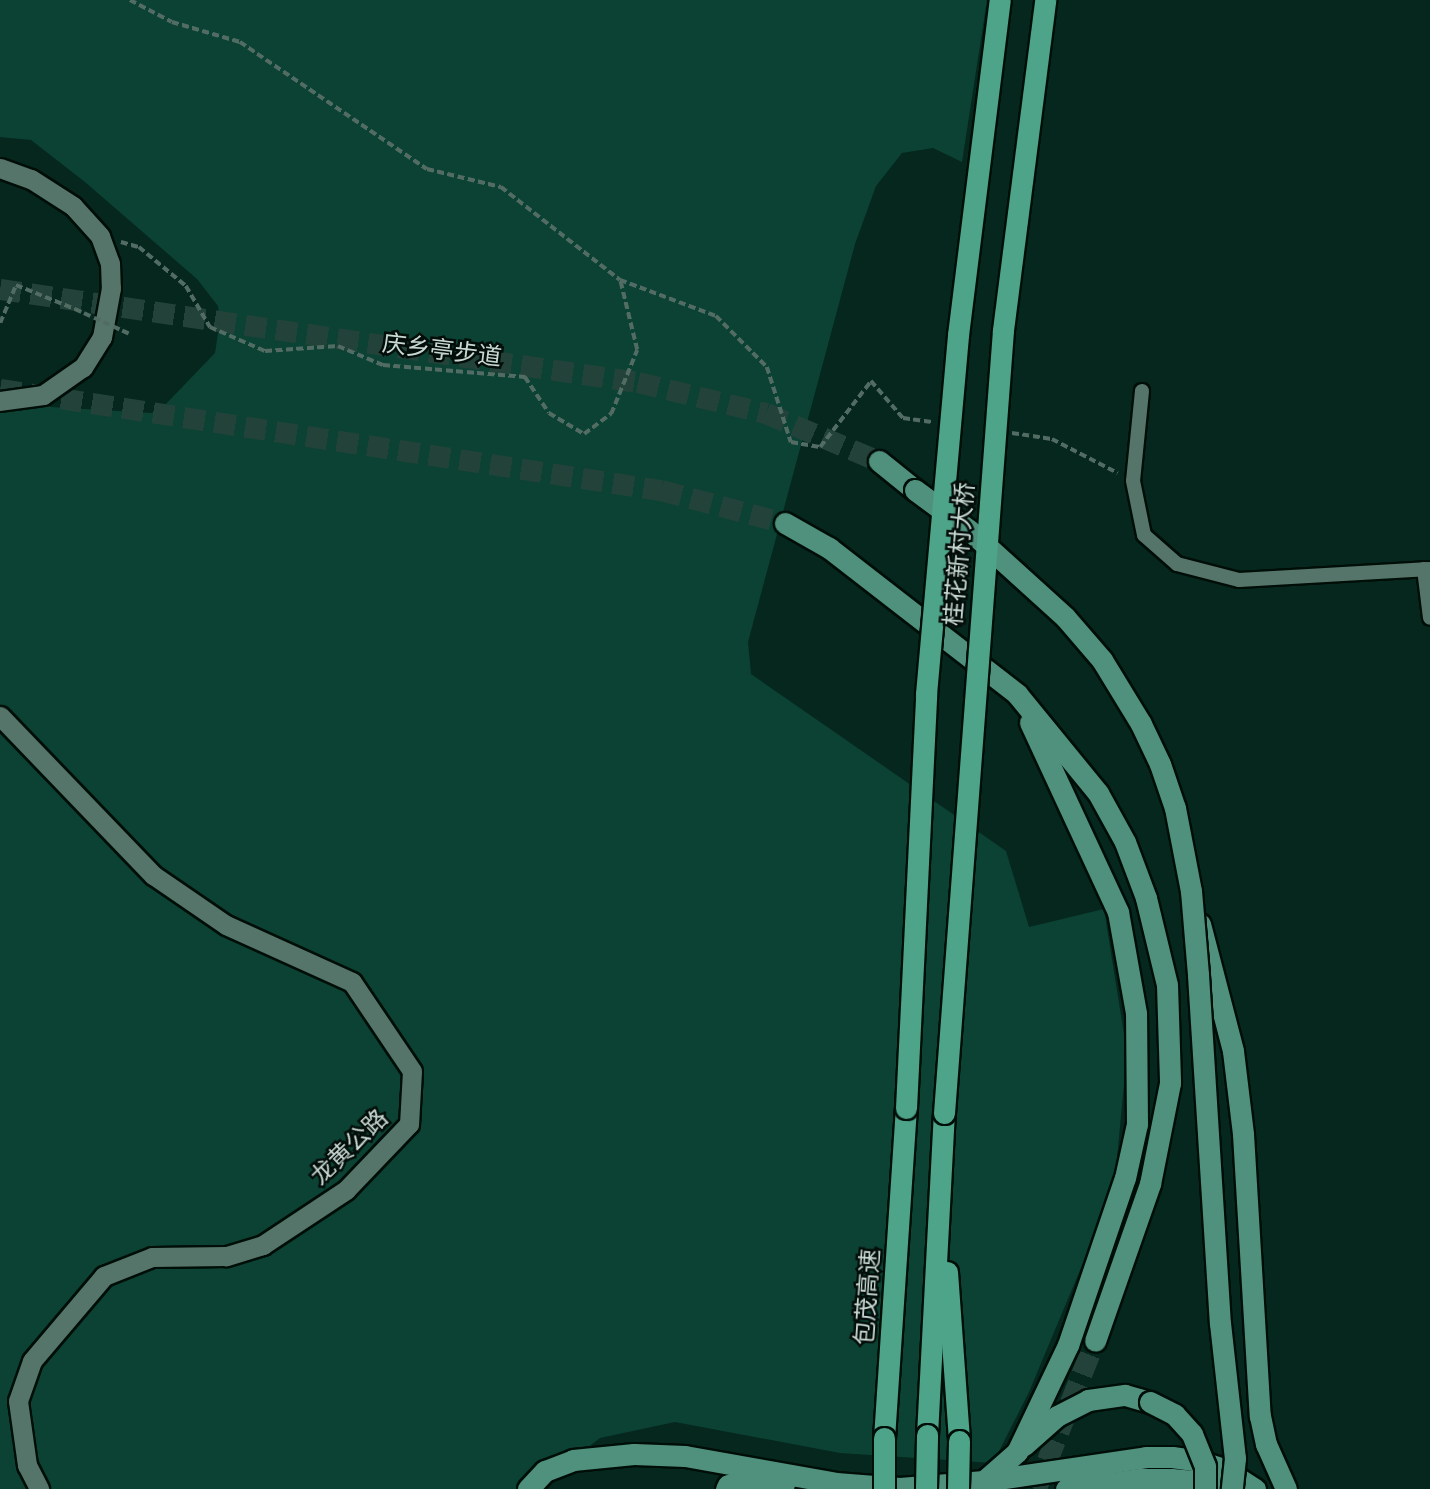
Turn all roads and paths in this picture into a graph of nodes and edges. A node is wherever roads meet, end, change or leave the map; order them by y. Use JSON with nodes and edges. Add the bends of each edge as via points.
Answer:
{"nodes":[{"id":1,"x":130,"y":0,"type":"edge"},
{"id":2,"x":1000,"y":0,"type":"edge"},
{"id":3,"x":1045,"y":0,"type":"edge"},
{"id":4,"x":0,"y":168,"type":"edge"},
{"id":5,"x":100,"y":236,"type":"junction"},
{"id":6,"x":620,"y":279,"type":"junction"},
{"id":7,"x":0,"y":323,"type":"edge"},
{"id":8,"x":132,"y":335,"type":"dead end"},
{"id":9,"x":1142,"y":391,"type":"dead end"},
{"id":10,"x":0,"y":401,"type":"edge"},
{"id":11,"x":944,"y":424,"type":"dead end"},
{"id":12,"x":1012,"y":433,"type":"dead end"},
{"id":13,"x":880,"y":461,"type":"tunnel mouth"},
{"id":14,"x":1133,"y":481,"type":"junction"},
{"id":15,"x":785,"y":523,"type":"tunnel mouth"},
{"id":16,"x":1427,"y":569,"type":"edge"},
{"id":17,"x":1430,"y":618,"type":"edge"},
{"id":18,"x":1017,"y":694,"type":"junction"},
{"id":19,"x":0,"y":716,"type":"edge"},
{"id":20,"x":1191,"y":891,"type":"junction"},
{"id":21,"x":906,"y":1108,"type":"joint"},
{"id":22,"x":940,"y":1207,"type":"junction"},
{"id":23,"x":1095,"y":1341,"type":"tunnel mouth"},
{"id":24,"x":1017,"y":1452,"type":"junction"},
{"id":25,"x":1146,"y":1457,"type":"junction"},
{"id":26,"x":984,"y":1481,"type":"junction"},
{"id":27,"x":875,"y":1487,"type":"edge"},
{"id":28,"x":1103,"y":1487,"type":"edge"},
{"id":29,"x":39,"y":1489,"type":"edge"},
{"id":30,"x":528,"y":1489,"type":"edge"},
{"id":31,"x":726,"y":1489,"type":"edge"},
{"id":32,"x":926,"y":1489,"type":"edge"},
{"id":33,"x":958,"y":1489,"type":"edge"},
{"id":34,"x":1066,"y":1489,"type":"edge"},
{"id":35,"x":1205,"y":1489,"type":"edge"},
{"id":36,"x":1222,"y":1489,"type":"edge"},
{"id":37,"x":1232,"y":1489,"type":"edge"},
{"id":38,"x":1255,"y":1489,"type":"edge"},
{"id":39,"x":1286,"y":1489,"type":"edge"}],
"edges":[{"from":1,"to":6,"type":"path","via":[[172,22],[240,42],[428,169],[500,187]]},
{"from":2,"to":21,"type":"highway","name":"桂花新村大桥","bridge":true,"via":[[958,335],[926,694]]},
{"from":3,"to":22,"type":"highway","name":"桂花新村大桥","bridge":true,"via":[[1003,330]]},
{"from":4,"to":5,"type":"main road","via":[[31,179],[74,206]]},
{"from":5,"to":6,"type":"path","name":"庆乡亭步道","via":[[139,247],[186,286],[210,327],[265,351],[338,346],[383,365],[525,377],[549,413],[584,434],[611,414],[637,350]]},
{"from":5,"to":10,"type":"main road","via":[[110,263],[111,288],[102,337],[83,367],[43,395]]},
{"from":6,"to":11,"type":"path","via":[[716,316],[767,367],[791,442],[820,447],[871,381],[903,418]]},
{"from":7,"to":8,"type":"path","bridge":true,"via":[[16,285]]},
{"from":9,"to":14,"type":"street"},
{"from":12,"to":14,"type":"path","via":[[1052,439]]},
{"from":13,"to":20,"type":"main road","bridge":true,"via":[[969,530],[1065,617],[1102,660],[1160,764],[1182,834]]},
{"from":14,"to":16,"type":"street","via":[[1144,535],[1177,564],[1239,580]]},
{"from":15,"to":18,"type":"main road","bridge":true,"via":[[829,548]]},
{"from":16,"to":17,"type":"street"},
{"from":18,"to":23,"type":"main road","via":[[1098,793],[1125,842],[1146,898],[1167,985],[1170,1083],[1161,1138],[1139,1220]]},
{"from":18,"to":24,"type":"main road","via":[[1118,912],[1136,1013],[1138,1062],[1137,1124],[1125,1178],[1068,1345]]},
{"from":19,"to":29,"type":"main road","name":"龙黄公路","via":[[153,875],[226,925],[352,982],[412,1071],[409,1124],[346,1190],[284,1232],[263,1245],[226,1256],[152,1257],[104,1276],[32,1361],[18,1401],[27,1465]]},
{"from":20,"to":37,"type":"main road","bridge":true,"via":[[1220,1323],[1235,1458]]},
{"from":20,"to":39,"type":"main road","bridge":true,"via":[[1233,1051],[1243,1134],[1260,1416],[1266,1444]]},
{"from":21,"to":27,"type":"highway","name":"包茂高速","bridge":true,"via":[[884,1438]]},
{"from":22,"to":32,"type":"highway","bridge":true},
{"from":22,"to":33,"type":"highway","bridge":true,"via":[[953,1326]]},
{"from":24,"to":26,"type":"main road"},
{"from":24,"to":35,"type":"main road","bridge":true,"via":[[1057,1416],[1087,1400],[1125,1395],[1175,1416],[1192,1434],[1205,1466]]},
{"from":25,"to":26,"type":"main road"},
{"from":25,"to":28,"type":"main road"},
{"from":25,"to":38,"type":"main road","via":[[1199,1461],[1224,1469]]},
{"from":26,"to":27,"type":"main road"},
{"from":27,"to":30,"type":"main road","via":[[685,1456],[634,1454],[573,1460],[545,1471]]},
{"from":27,"to":31,"type":"main road","via":[[744,1482]]},
{"from":28,"to":34,"type":"main road"},
{"from":28,"to":36,"type":"main road","via":[[1171,1479]]}]}
